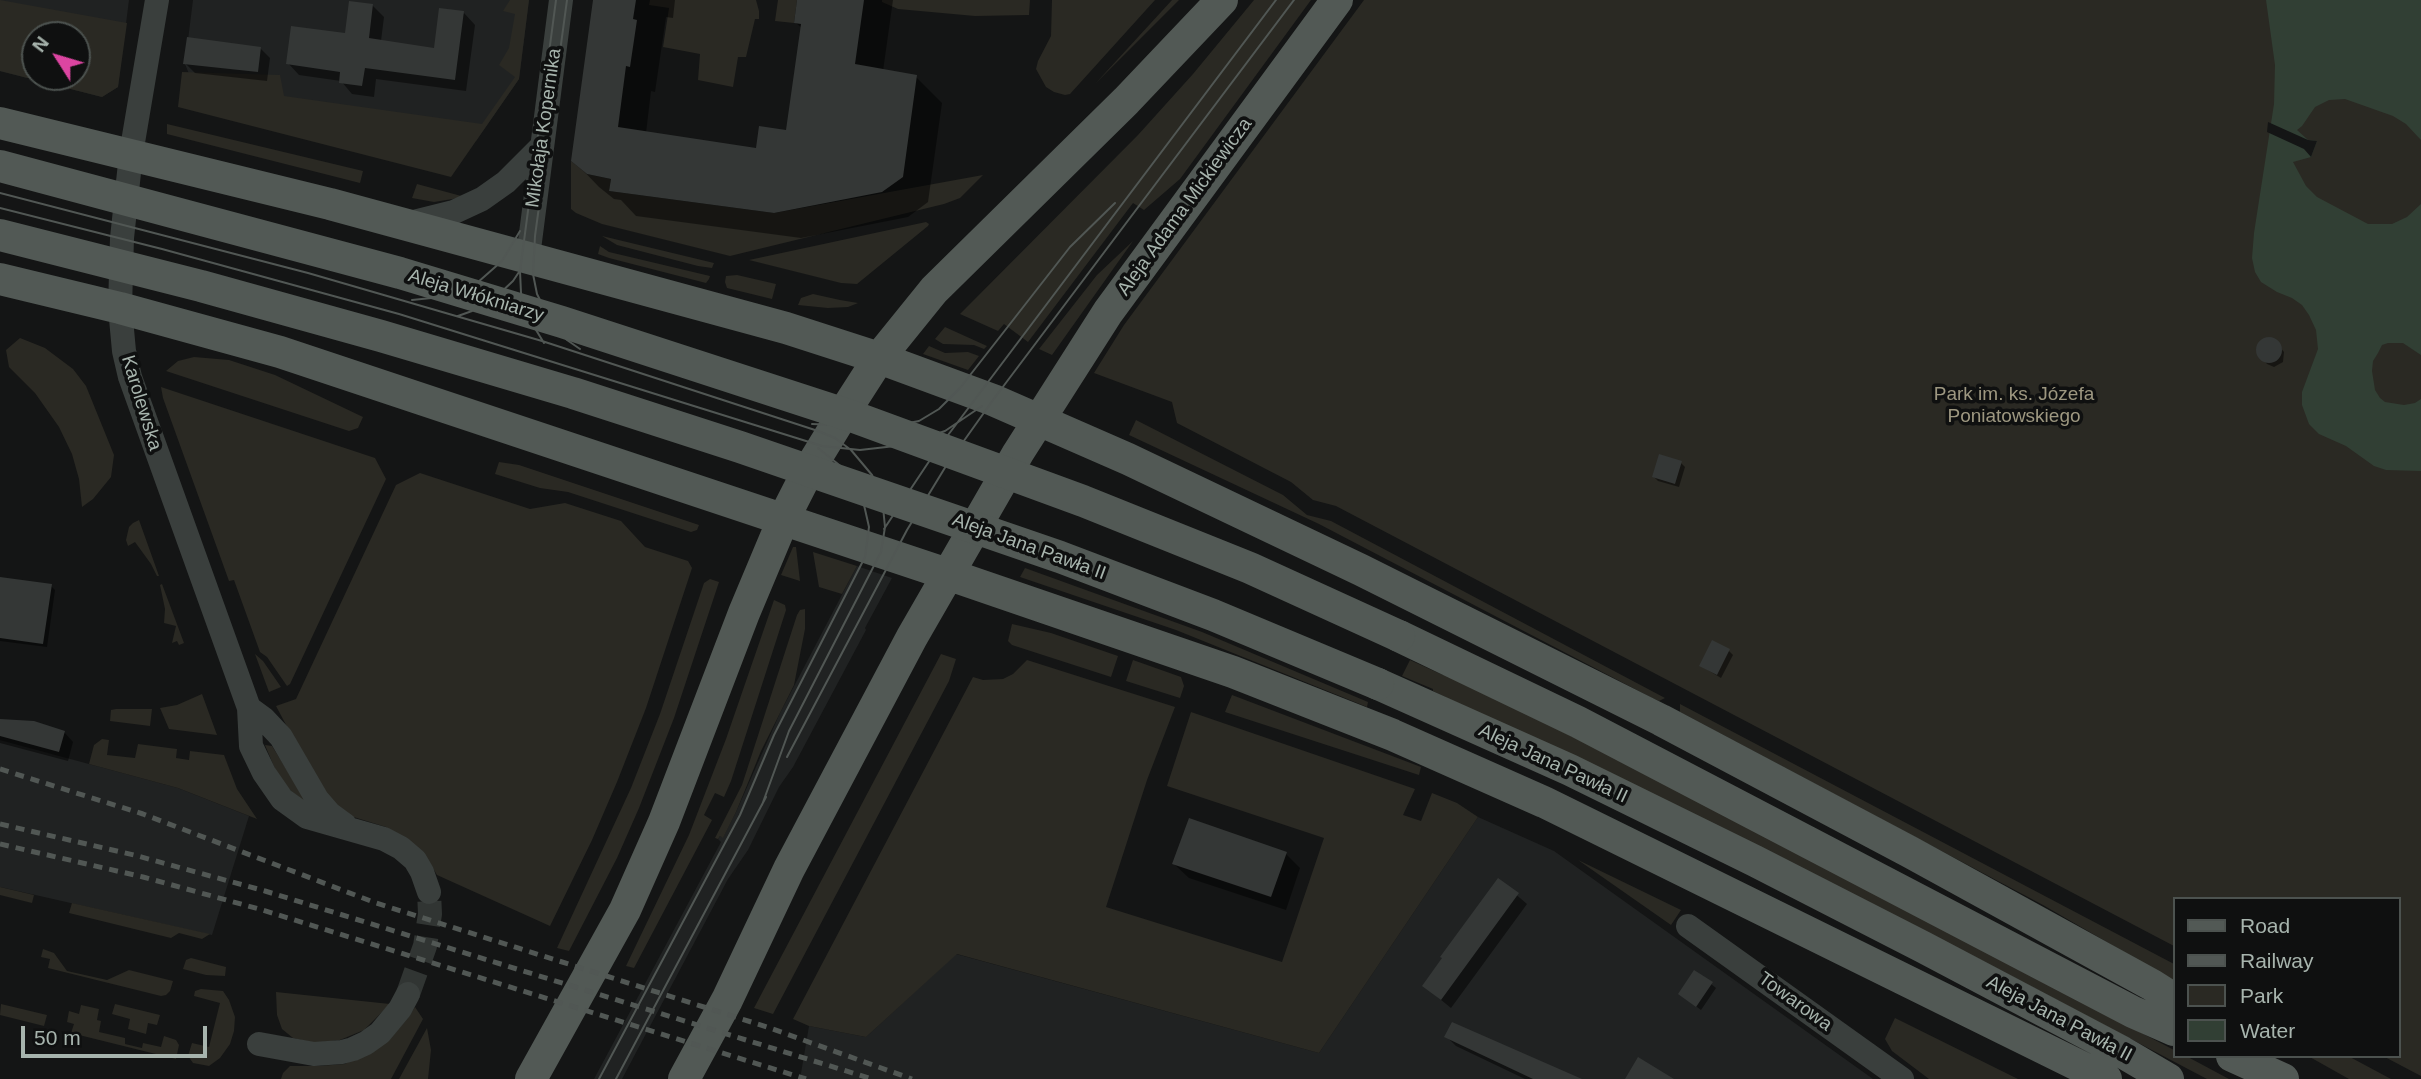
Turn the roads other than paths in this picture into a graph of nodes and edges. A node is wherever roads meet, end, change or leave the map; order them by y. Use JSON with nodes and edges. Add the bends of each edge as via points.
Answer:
{"nodes":[{"id":1,"x":157,"y":0,"type":"edge"},
{"id":2,"x":561,"y":0,"type":"edge"},
{"id":3,"x":1222,"y":0,"type":"edge"},
{"id":4,"x":1337,"y":0,"type":"edge"},
{"id":5,"x":0,"y":123,"type":"edge"},
{"id":6,"x":541,"y":147,"type":"junction"},
{"id":7,"x":131,"y":154,"type":"junction"},
{"id":8,"x":0,"y":166,"type":"edge"},
{"id":9,"x":406,"y":224,"type":"junction"},
{"id":10,"x":0,"y":235,"type":"edge"},
{"id":11,"x":528,"y":257,"type":"junction"},
{"id":12,"x":0,"y":279,"type":"edge"},
{"id":13,"x":120,"y":308,"type":"junction"},
{"id":14,"x":879,"y":358,"type":"junction"},
{"id":15,"x":1038,"y":419,"type":"junction"},
{"id":16,"x":783,"y":520,"type":"junction"},
{"id":17,"x":947,"y":574,"type":"junction"},
{"id":18,"x":249,"y":708,"type":"junction"},
{"id":19,"x":351,"y":830,"type":"junction"},
{"id":20,"x":429,"y":892,"type":"tunnel mouth"},
{"id":21,"x":1688,"y":926,"type":"dead end"},
{"id":22,"x":408,"y":994,"type":"tunnel mouth"},
{"id":23,"x":2172,"y":998,"type":"edge"},
{"id":24,"x":2172,"y":1029,"type":"edge"},
{"id":25,"x":259,"y":1044,"type":"dead end"},
{"id":26,"x":2236,"y":1058,"type":"edge"},
{"id":27,"x":2264,"y":1058,"type":"edge"},
{"id":28,"x":531,"y":1079,"type":"edge"},
{"id":29,"x":684,"y":1079,"type":"edge"},
{"id":30,"x":1902,"y":1079,"type":"edge"},
{"id":31,"x":2106,"y":1079,"type":"edge"},
{"id":32,"x":2168,"y":1079,"type":"edge"},
{"id":33,"x":2283,"y":1079,"type":"edge"},
{"id":34,"x":2295,"y":1079,"type":"edge"}],
"edges":[{"from":1,"to":7,"type":"street","name":"Karolewska"},
{"from":2,"to":6,"type":"street","name":"Mikołaja Kopernika"},
{"from":3,"to":14,"type":"main road","via":[[1126,101],[958,264]]},
{"from":4,"to":15,"type":"main road","name":"Aleja Adama Mickiewicza","via":[[1108,312]]},
{"from":5,"to":7,"type":"main road"},
{"from":6,"to":9,"type":"street","via":[[506,182],[481,199],[454,212]]},
{"from":6,"to":11,"type":"street","name":"Mikołaja Kopernika"},
{"from":7,"to":9,"type":"main road"},
{"from":7,"to":13,"type":"street","name":"Karolewska"},
{"from":8,"to":24,"type":"main road","name":"Aleja Włókniarzy","bridge":true,"via":[[414,277],[762,386],[1083,500],[1250,568],[1578,722]]},
{"from":9,"to":11,"type":"main road"},
{"from":10,"to":32,"type":"main road","name":"Aleja Jana Pawła II","bridge":true,"via":[[477,364],[740,447],[1213,615],[1570,770],[1935,953]]},
{"from":11,"to":14,"type":"main road"},
{"from":12,"to":13,"type":"main road"},
{"from":13,"to":16,"type":"main road","via":[[280,352]]},
{"from":13,"to":18,"type":"street","name":"Karolewska","via":[[130,377]]},
{"from":14,"to":15,"type":"main road"},
{"from":14,"to":16,"type":"main road","via":[[821,449]]},
{"from":15,"to":17,"type":"main road","name":"Aleja Adama Mickiewicza"},
{"from":15,"to":23,"type":"main road","via":[[1349,565],[1661,720]]},
{"from":16,"to":17,"type":"main road"},
{"from":16,"to":28,"type":"main road","via":[[643,872]]},
{"from":17,"to":29,"type":"main road","name":"Aleja Adama Mickiewicza","via":[[789,869]]},
{"from":17,"to":31,"type":"main road","via":[[1233,672],[1393,735],[1544,802]]},
{"from":18,"to":19,"type":"street","name":"Karolewska","via":[[281,737],[317,799]]},
{"from":18,"to":19,"type":"street","name":"Karolewska","via":[[251,747],[277,794],[307,817]]},
{"from":19,"to":20,"type":"street","name":"Karolewska","via":[[401,848],[415,860]]},
{"from":21,"to":30,"type":"street","name":"Towarowa"},
{"from":22,"to":25,"type":"street","via":[[380,1033],[353,1049],[314,1054]]},
{"from":26,"to":33,"type":"main road"},
{"from":27,"to":34,"type":"main road"}]}
